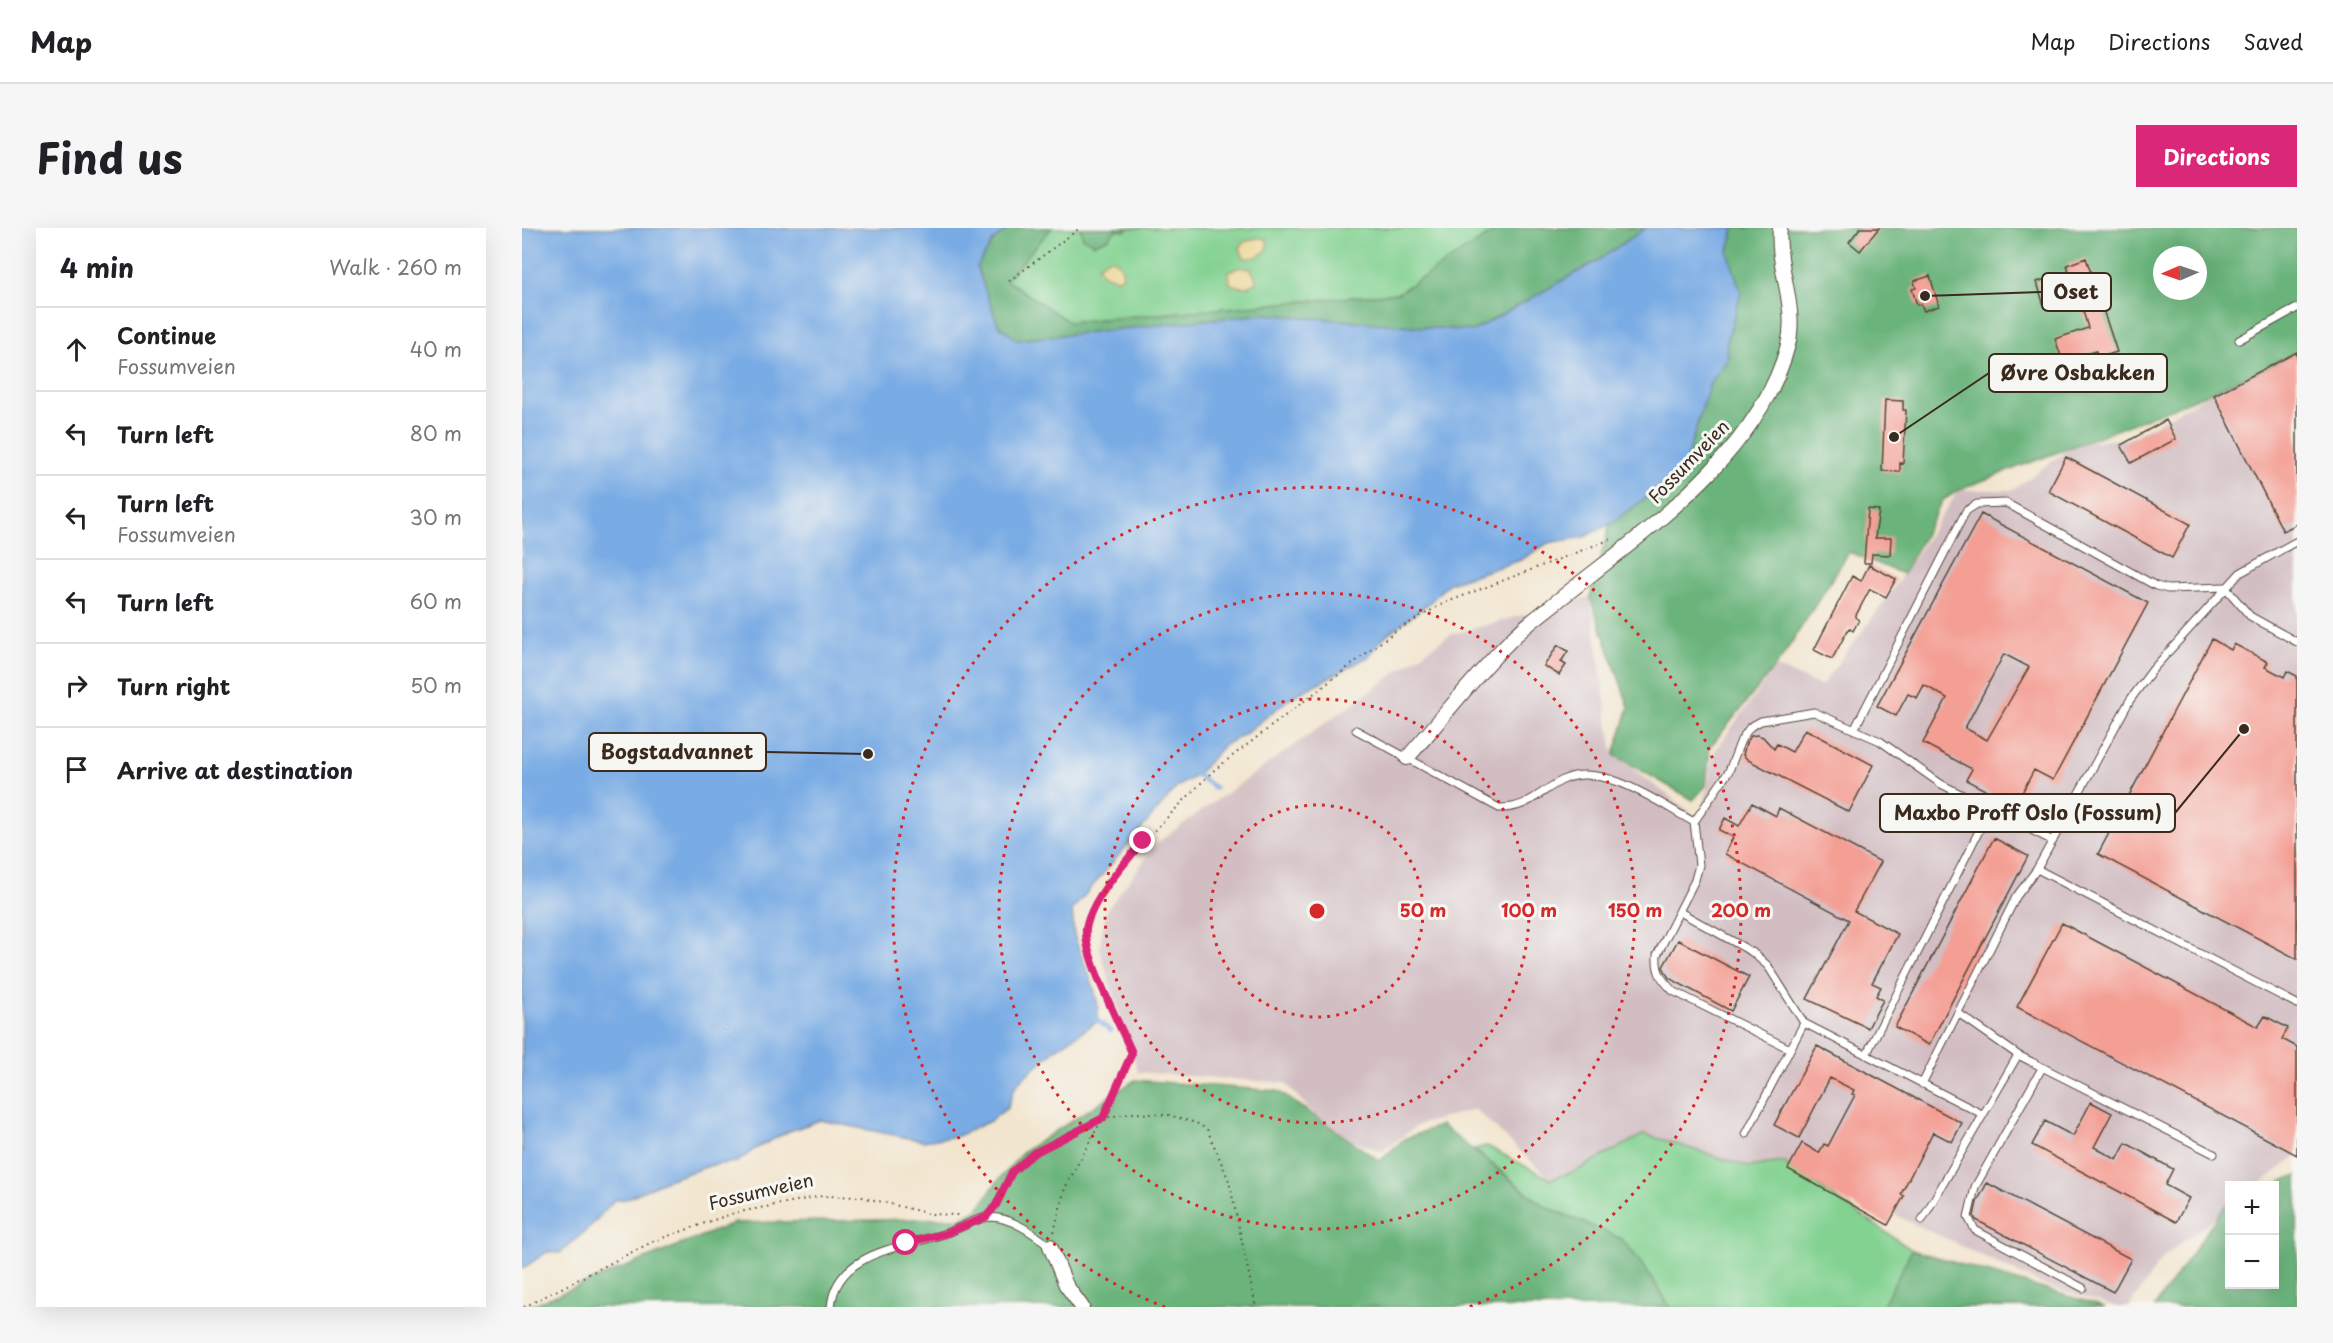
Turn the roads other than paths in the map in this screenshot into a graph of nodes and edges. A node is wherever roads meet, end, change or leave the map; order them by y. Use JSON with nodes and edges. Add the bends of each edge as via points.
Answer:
{"nodes":[{"id":1,"x":1780,"y":228,"type":"edge"},
{"id":2,"x":2297,"y":308,"type":"edge"},
{"id":3,"x":2239,"y":339,"type":"dead end"},
{"id":4,"x":2297,"y":541,"type":"edge"},
{"id":5,"x":2225,"y":588,"type":"junction"},
{"id":6,"x":2297,"y":642,"type":"edge"},
{"id":7,"x":1356,"y":730,"type":"dead end"},
{"id":8,"x":1854,"y":730,"type":"junction"},
{"id":9,"x":1407,"y":758,"type":"junction"},
{"id":10,"x":1990,"y":809,"type":"junction"},
{"id":11,"x":1694,"y":822,"type":"junction"},
{"id":12,"x":2052,"y":840,"type":"junction"},
{"id":13,"x":2037,"y":869,"type":"junction"},
{"id":14,"x":1680,"y":912,"type":"junction"},
{"id":15,"x":2297,"y":1004,"type":"edge"},
{"id":16,"x":1958,"y":1012,"type":"junction"},
{"id":17,"x":1804,"y":1023,"type":"junction"},
{"id":18,"x":1790,"y":1049,"type":"junction"},
{"id":19,"x":1866,"y":1055,"type":"junction"},
{"id":20,"x":2018,"y":1055,"type":"junction"},
{"id":21,"x":2042,"y":1068,"type":"junction"},
{"id":22,"x":1922,"y":1084,"type":"junction"},
{"id":23,"x":1982,"y":1114,"type":"junction"},
{"id":24,"x":1746,"y":1134,"type":"dead end"},
{"id":25,"x":2214,"y":1154,"type":"dead end"},
{"id":26,"x":1922,"y":1220,"type":"dead end"},
{"id":27,"x":1050,"y":1246,"type":"joint"},
{"id":28,"x":2083,"y":1288,"type":"dead end"},
{"id":29,"x":831,"y":1307,"type":"edge"},
{"id":30,"x":1082,"y":1307,"type":"edge"}],
"edges":[{"from":1,"to":9,"type":"street","name":"Fossumveien","via":[[1778,249],[1789,302],[1789,332],[1777,378],[1750,424],[1710,472],[1656,522],[1516,635]]},
{"from":2,"to":3,"type":"lane"},
{"from":4,"to":5,"type":"lane","via":[[2253,565]]},
{"from":5,"to":6,"type":"lane","via":[[2250,616]]},
{"from":5,"to":8,"type":"lane","via":[[2168,590],[2006,503],[1972,506]]},
{"from":5,"to":12,"type":"lane","via":[[2130,700]]},
{"from":7,"to":9,"type":"lane"},
{"from":8,"to":10,"type":"lane","via":[[1880,741],[1941,784]]},
{"from":8,"to":11,"type":"lane","via":[[1814,712],[1761,721],[1750,727],[1729,771]]},
{"from":9,"to":11,"type":"lane","via":[[1499,808],[1515,809],[1566,779],[1587,774],[1623,784]]},
{"from":10,"to":12,"type":"lane"},
{"from":10,"to":19,"type":"lane"},
{"from":11,"to":14,"type":"lane","via":[[1699,865]]},
{"from":12,"to":13,"type":"lane"},
{"from":13,"to":15,"type":"lane"},
{"from":13,"to":16,"type":"lane","via":[[2016,897]]},
{"from":14,"to":17,"type":"lane","via":[[1752,952],[1768,966]]},
{"from":14,"to":18,"type":"lane","via":[[1657,955],[1661,979],[1673,991]]},
{"from":16,"to":20,"type":"lane"},
{"from":16,"to":22,"type":"lane"},
{"from":17,"to":18,"type":"lane"},
{"from":17,"to":19,"type":"lane"},
{"from":18,"to":24,"type":"lane"},
{"from":19,"to":22,"type":"lane"},
{"from":20,"to":21,"type":"lane"},
{"from":20,"to":23,"type":"lane"},
{"from":21,"to":25,"type":"lane"},
{"from":21,"to":28,"type":"lane","via":[[1975,1187],[1968,1217],[1975,1230]]},
{"from":22,"to":23,"type":"lane"},
{"from":23,"to":26,"type":"lane"},
{"from":27,"to":29,"type":"lane","via":[[1009,1222],[986,1217],[944,1234],[883,1250],[858,1264],[843,1276],[831,1297]]},
{"from":27,"to":30,"type":"street","via":[[1066,1285]]}]}
